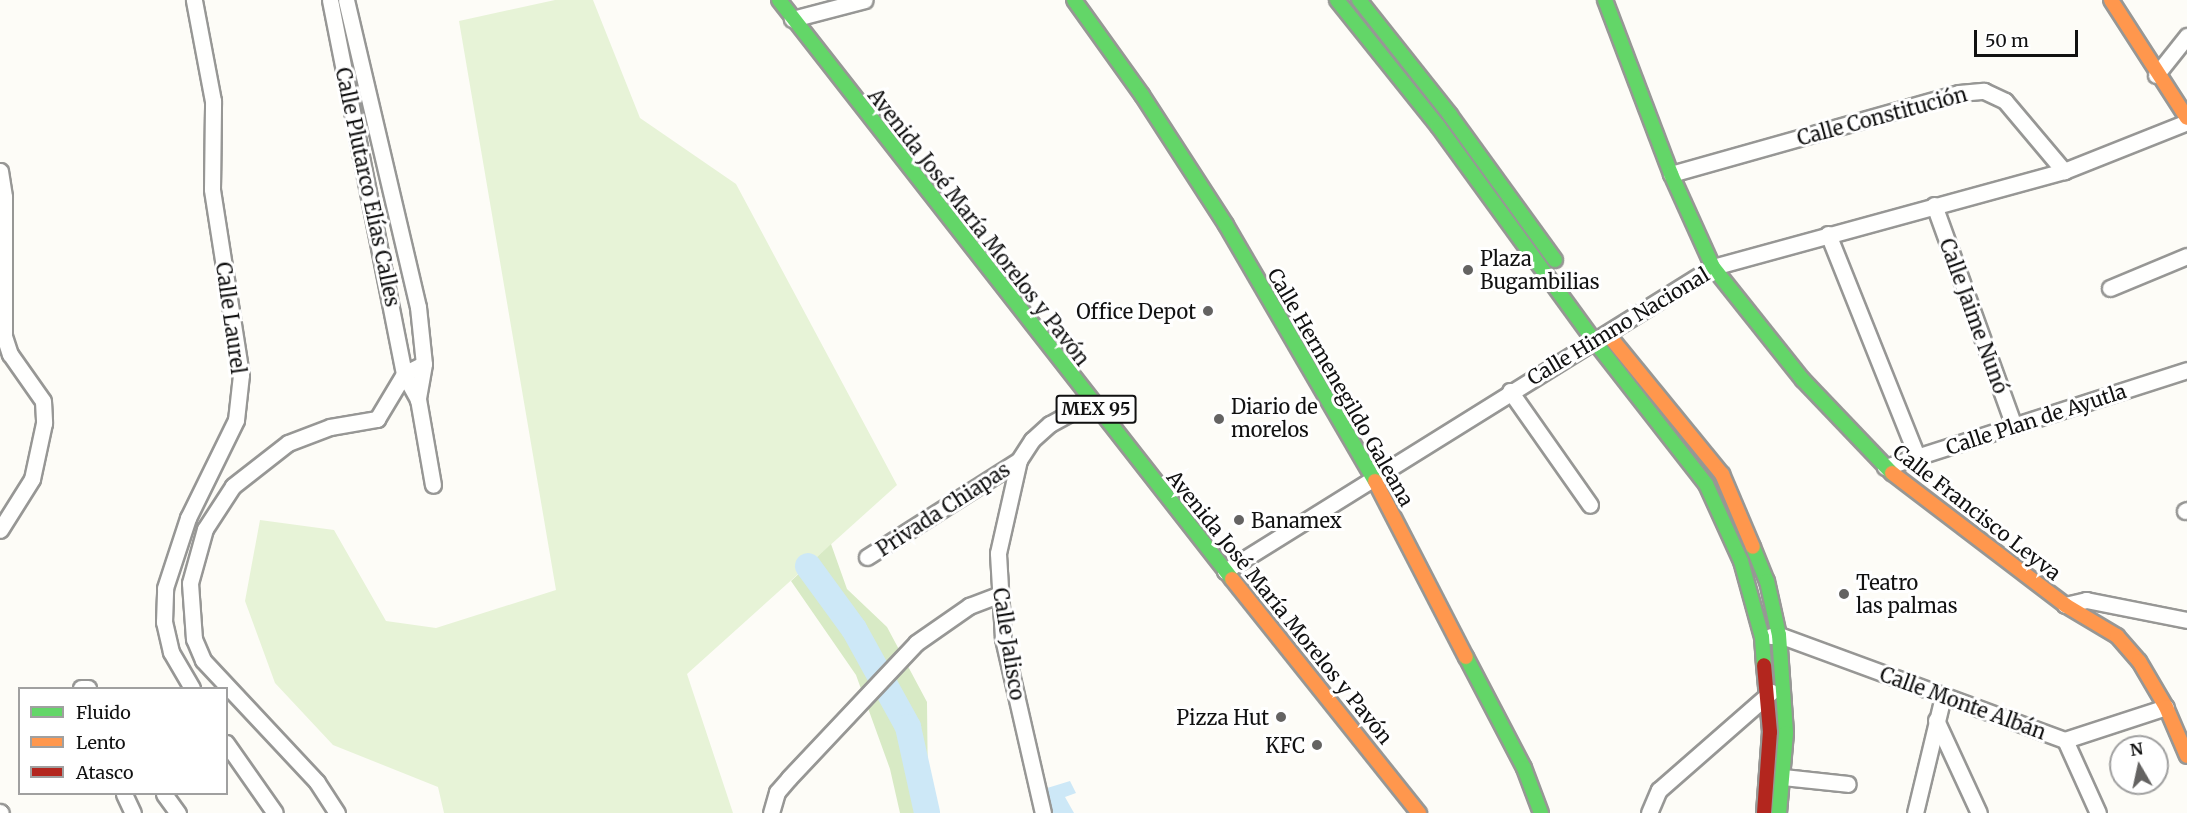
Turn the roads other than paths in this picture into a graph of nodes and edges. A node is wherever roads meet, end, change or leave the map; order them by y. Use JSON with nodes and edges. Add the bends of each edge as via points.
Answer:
{"nodes":[{"id":1,"x":194,"y":0,"type":"edge"},
{"id":2,"x":330,"y":0,"type":"edge"},
{"id":3,"x":346,"y":0,"type":"edge"},
{"id":4,"x":778,"y":0,"type":"edge"},
{"id":5,"x":866,"y":0,"type":"edge"},
{"id":6,"x":1074,"y":0,"type":"edge"},
{"id":7,"x":1337,"y":0,"type":"edge"},
{"id":8,"x":1359,"y":0,"type":"edge"},
{"id":9,"x":1605,"y":0,"type":"edge"},
{"id":10,"x":2111,"y":0,"type":"edge"},
{"id":11,"x":792,"y":19,"type":"junction"},
{"id":12,"x":2187,"y":36,"type":"edge"},
{"id":13,"x":2156,"y":75,"type":"junction"},
{"id":14,"x":2187,"y":118,"type":"edge"},
{"id":15,"x":2187,"y":122,"type":"edge"},
{"id":16,"x":0,"y":171,"type":"edge"},
{"id":17,"x":2064,"y":171,"type":"junction"},
{"id":18,"x":1671,"y":174,"type":"junction"},
{"id":19,"x":1934,"y":206,"type":"junction"},
{"id":20,"x":1828,"y":234,"type":"junction"},
{"id":21,"x":2187,"y":255,"type":"edge"},
{"id":22,"x":1713,"y":267,"type":"junction"},
{"id":23,"x":1561,"y":268,"type":"dead end"},
{"id":24,"x":2110,"y":288,"type":"dead end"},
{"id":25,"x":1596,"y":316,"type":"dead end"},
{"id":26,"x":1602,"y":338,"type":"junction"},
{"id":27,"x":424,"y":364,"type":"junction"},
{"id":28,"x":2187,"y":370,"type":"edge"},
{"id":29,"x":404,"y":374,"type":"junction"},
{"id":30,"x":1510,"y":391,"type":"junction"},
{"id":31,"x":418,"y":399,"type":"junction"},
{"id":32,"x":1090,"y":402,"type":"junction"},
{"id":33,"x":2014,"y":426,"type":"junction"},
{"id":34,"x":1917,"y":457,"type":"junction"},
{"id":35,"x":1019,"y":460,"type":"junction"},
{"id":36,"x":1884,"y":467,"type":"junction"},
{"id":37,"x":1373,"y":478,"type":"junction"},
{"id":38,"x":433,"y":486,"type":"dead end"},
{"id":39,"x":1590,"y":505,"type":"dead end"},
{"id":40,"x":0,"y":530,"type":"edge"},
{"id":41,"x":867,"y":557,"type":"dead end"},
{"id":42,"x":1225,"y":571,"type":"junction"},
{"id":43,"x":998,"y":595,"type":"junction"},
{"id":44,"x":2065,"y":604,"type":"junction"},
{"id":45,"x":2187,"y":620,"type":"edge"},
{"id":46,"x":1779,"y":635,"type":"junction"},
{"id":47,"x":1762,"y":637,"type":"junction"},
{"id":48,"x":1783,"y":683,"type":"junction"},
{"id":49,"x":191,"y":687,"type":"edge"},
{"id":50,"x":1768,"y":694,"type":"junction"},
{"id":51,"x":1943,"y":696,"type":"junction"},
{"id":52,"x":2166,"y":706,"type":"junction"},
{"id":53,"x":1936,"y":720,"type":"junction"},
{"id":54,"x":2065,"y":740,"type":"junction"},
{"id":55,"x":228,"y":746,"type":"edge"},
{"id":56,"x":2187,"y":756,"type":"edge"},
{"id":57,"x":1783,"y":777,"type":"junction"},
{"id":58,"x":1848,"y":784,"type":"dead end"},
{"id":59,"x":124,"y":795,"type":"edge"},
{"id":60,"x":165,"y":795,"type":"edge"},
{"id":61,"x":133,"y":813,"type":"edge"},
{"id":62,"x":178,"y":813,"type":"edge"},
{"id":63,"x":275,"y":813,"type":"edge"},
{"id":64,"x":337,"y":813,"type":"edge"},
{"id":65,"x":771,"y":813,"type":"edge"},
{"id":66,"x":1043,"y":813,"type":"edge"},
{"id":67,"x":1419,"y":813,"type":"edge"},
{"id":68,"x":1541,"y":813,"type":"edge"},
{"id":69,"x":1649,"y":813,"type":"edge"},
{"id":70,"x":1764,"y":813,"type":"edge"},
{"id":71,"x":1779,"y":813,"type":"edge"},
{"id":72,"x":1915,"y":813,"type":"edge"},
{"id":73,"x":1980,"y":813,"type":"edge"},
{"id":74,"x":2098,"y":813,"type":"edge"}],
"edges":[{"from":1,"to":49,"type":"street","name":"Calle Laurel","via":[[213,101],[212,189],[241,375],[236,420],[188,518],[165,588],[164,622],[171,652]]},
{"from":2,"to":29,"type":"street","name":"Calle Plutarco Elías Calles"},
{"from":3,"to":27,"type":"street","name":"Calle Plutarco Elías Calles","via":[[418,307]]},
{"from":4,"to":11,"type":"street","name":"Avenida José María Morelos y Pavón","number":"MEX 95"},
{"from":5,"to":11,"type":"street"},
{"from":6,"to":37,"type":"street","name":"Calle Hermenegildo Galeana","via":[[1142,95],[1226,225]]},
{"from":7,"to":26,"type":"street"},
{"from":8,"to":23,"type":"street","via":[[1450,115]]},
{"from":9,"to":18,"type":"street","name":"Calle Francisco Leyva"},
{"from":10,"to":13,"type":"street"},
{"from":11,"to":32,"type":"street","name":"Avenida José María Morelos y Pavón","number":"MEX 95"},
{"from":12,"to":13,"type":"street"},
{"from":13,"to":14,"type":"street"},
{"from":15,"to":17,"type":"street","name":"Calle Himno Nacional"},
{"from":16,"to":40,"type":"street","via":[[4,197],[4,336],[10,354],[43,401],[44,423],[32,479]]},
{"from":17,"to":18,"type":"street","name":"Calle Constitución","via":[[2005,101],[1984,91],[1959,93]]},
{"from":17,"to":19,"type":"street","name":"Calle Himno Nacional"},
{"from":18,"to":22,"type":"street","name":"Calle Francisco Leyva"},
{"from":19,"to":20,"type":"street","name":"Calle Himno Nacional"},
{"from":19,"to":33,"type":"street","name":"Calle Jaime Nunó"},
{"from":20,"to":22,"type":"street","name":"Calle Himno Nacional"},
{"from":20,"to":34,"type":"street"},
{"from":21,"to":24,"type":"street"},
{"from":22,"to":26,"type":"street","name":"Calle Himno Nacional"},
{"from":22,"to":36,"type":"street","name":"Calle Francisco Leyva","via":[[1803,380]]},
{"from":25,"to":26,"type":"street"},
{"from":26,"to":30,"type":"street","name":"Calle Himno Nacional"},
{"from":26,"to":46,"type":"street","via":[[1722,474],[1767,581]]},
{"from":26,"to":47,"type":"street","via":[[1706,484],[1730,530],[1749,582]]},
{"from":27,"to":29,"type":"street"},
{"from":27,"to":31,"type":"street","name":"Calle Plutarco Elías Calles"},
{"from":28,"to":33,"type":"street","name":"Calle Plan de Ayutla"},
{"from":29,"to":31,"type":"street","name":"Calle Plutarco Elías Calles"},
{"from":29,"to":64,"type":"street","via":[[377,419],[330,427],[288,442],[233,486],[204,530],[190,583],[194,639],[203,660],[317,782]]},
{"from":30,"to":37,"type":"street","name":"Calle Himno Nacional"},
{"from":30,"to":39,"type":"street"},
{"from":31,"to":38,"type":"street","name":"Calle Plutarco Elías Calles"},
{"from":32,"to":35,"type":"street","name":"Calle Jalisco","via":[[1050,424],[1032,440]]},
{"from":32,"to":42,"type":"street","name":"Avenida José María Morelos y Pavón","number":"MEX 95"},
{"from":33,"to":34,"type":"street","name":"Calle Plan de Ayutla"},
{"from":34,"to":36,"type":"street","name":"Calle Plan de Ayutla"},
{"from":35,"to":41,"type":"street","name":"Privada Chiapas"},
{"from":35,"to":43,"type":"street","name":"Calle Jalisco","via":[[998,553]]},
{"from":36,"to":44,"type":"street","name":"Calle Francisco Leyva"},
{"from":37,"to":42,"type":"street","name":"Calle Himno Nacional"},
{"from":37,"to":68,"type":"street","name":"Calle Hermenegildo Galeana","via":[[1524,768]]},
{"from":42,"to":67,"type":"street","name":"Avenida José María Morelos y Pavón","number":"MEX 95"},
{"from":43,"to":65,"type":"street","via":[[969,606],[916,643],[777,792]]},
{"from":43,"to":66,"type":"street","name":"Calle Jalisco","via":[[1003,638]]},
{"from":44,"to":45,"type":"street","via":[[2086,600]]},
{"from":44,"to":52,"type":"street","name":"Calle Francisco Leyva","via":[[2117,636],[2139,661]]},
{"from":46,"to":47,"type":"street","name":"Calle Monte Albán"},
{"from":46,"to":48,"type":"street"},
{"from":46,"to":51,"type":"street","name":"Calle Monte Albán"},
{"from":47,"to":50,"type":"street"},
{"from":48,"to":50,"type":"street"},
{"from":48,"to":57,"type":"street"},
{"from":50,"to":69,"type":"street","via":[[1659,790]]},
{"from":50,"to":70,"type":"street"},
{"from":51,"to":53,"type":"street"},
{"from":51,"to":54,"type":"street","name":"Calle Monte Albán"},
{"from":52,"to":54,"type":"street","name":"Calle Monte Albán"},
{"from":52,"to":56,"type":"street","name":"Calle Francisco Leyva"},
{"from":53,"to":72,"type":"street"},
{"from":53,"to":73,"type":"street"},
{"from":54,"to":74,"type":"street"},
{"from":55,"to":63,"type":"street"},
{"from":57,"to":58,"type":"street"},
{"from":57,"to":71,"type":"street"},
{"from":59,"to":61,"type":"street"},
{"from":60,"to":62,"type":"street"}]}
